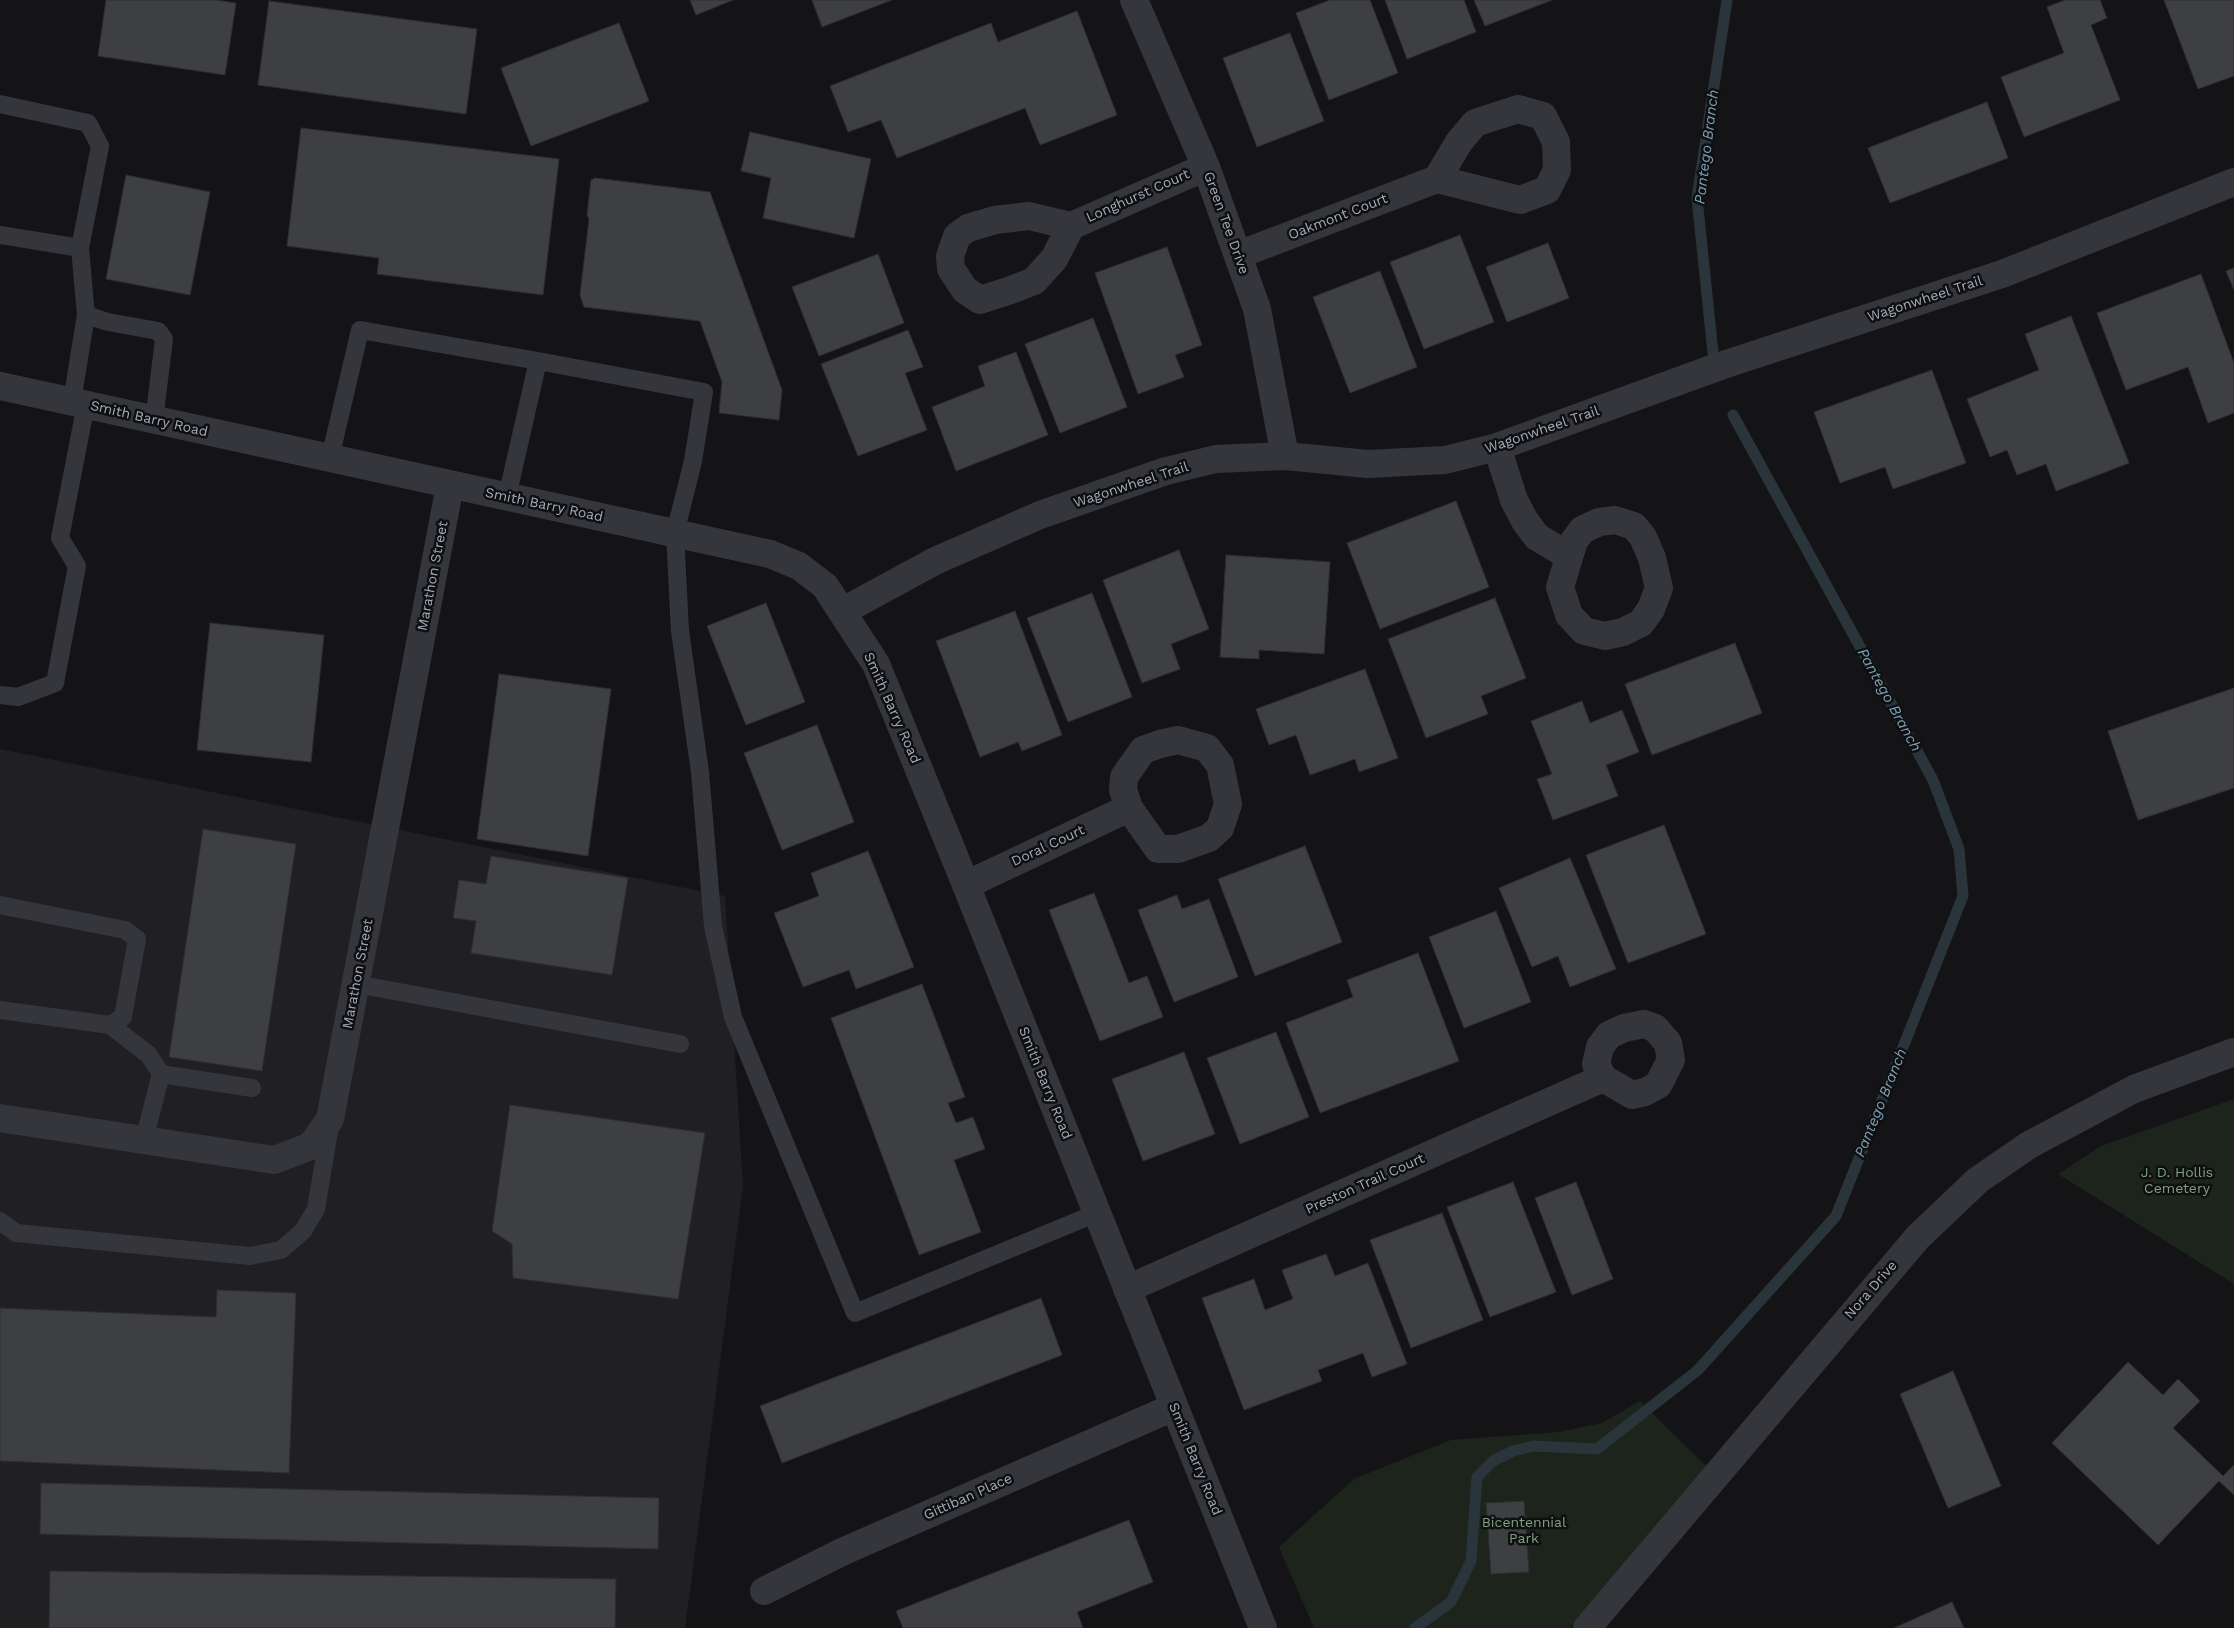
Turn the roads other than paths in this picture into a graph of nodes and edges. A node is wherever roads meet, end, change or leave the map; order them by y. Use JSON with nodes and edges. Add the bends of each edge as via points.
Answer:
{"nodes":[{"id":1,"x":1134,"y":0,"type":"edge"},
{"id":2,"x":0,"y":104,"type":"edge"},
{"id":3,"x":1206,"y":167,"type":"junction"},
{"id":4,"x":1437,"y":179,"type":"dead end"},
{"id":5,"x":2234,"y":182,"type":"edge"},
{"id":6,"x":1071,"y":226,"type":"dead end"},
{"id":7,"x":0,"y":235,"type":"edge"},
{"id":8,"x":80,"y":248,"type":"junction"},
{"id":9,"x":1238,"y":255,"type":"junction"},
{"id":10,"x":86,"y":316,"type":"junction"},
{"id":11,"x":538,"y":361,"type":"junction"},
{"id":12,"x":0,"y":386,"type":"edge"},
{"id":13,"x":79,"y":402,"type":"junction"},
{"id":14,"x":154,"y":421,"type":"junction"},
{"id":15,"x":1496,"y":447,"type":"junction"},
{"id":16,"x":1285,"y":456,"type":"junction"},
{"id":17,"x":330,"y":458,"type":"junction"},
{"id":18,"x":450,"y":485,"type":"junction"},
{"id":19,"x":507,"y":497,"type":"junction"},
{"id":20,"x":675,"y":533,"type":"junction"},
{"id":21,"x":1569,"y":556,"type":"dead end"},
{"id":22,"x":843,"y":611,"type":"junction"},
{"id":23,"x":0,"y":695,"type":"edge"},
{"id":24,"x":1129,"y":808,"type":"dead end"},
{"id":25,"x":966,"y":885,"type":"junction"},
{"id":26,"x":0,"y":905,"type":"edge"},
{"id":27,"x":356,"y":984,"type":"junction"},
{"id":28,"x":0,"y":1010,"type":"edge"},
{"id":29,"x":110,"y":1025,"type":"junction"},
{"id":30,"x":680,"y":1044,"type":"dead end"},
{"id":31,"x":2234,"y":1052,"type":"edge"},
{"id":32,"x":160,"y":1074,"type":"junction"},
{"id":33,"x":1603,"y":1078,"type":"dead end"},
{"id":34,"x":252,"y":1088,"type":"dead end"},
{"id":35,"x":0,"y":1118,"type":"edge"},
{"id":36,"x":330,"y":1119,"type":"junction"},
{"id":37,"x":144,"y":1140,"type":"junction"},
{"id":38,"x":1096,"y":1213,"type":"junction"},
{"id":39,"x":0,"y":1221,"type":"edge"},
{"id":40,"x":1127,"y":1289,"type":"junction"},
{"id":41,"x":1174,"y":1407,"type":"junction"},
{"id":42,"x":764,"y":1591,"type":"dead end"},
{"id":43,"x":1263,"y":1628,"type":"edge"},
{"id":44,"x":1587,"y":1628,"type":"edge"}],
"edges":[{"from":1,"to":3,"type":"street","name":"Green Tee Drive"},
{"from":2,"to":8,"type":"lane","via":[[88,124],[100,146]]},
{"from":3,"to":6,"type":"street","name":"Longhurst Court"},
{"from":3,"to":9,"type":"street","name":"Green Tee Drive"},
{"from":4,"to":9,"type":"street","name":"Oakmont Court"},
{"from":5,"to":15,"type":"street","name":"Wagonwheel Trail","via":[[2002,274],[1723,365]]},
{"from":7,"to":8,"type":"lane"},
{"from":8,"to":10,"type":"lane"},
{"from":9,"to":16,"type":"street","name":"Green Tee Drive","via":[[1257,309]]},
{"from":10,"to":13,"type":"lane"},
{"from":10,"to":14,"type":"lane","via":[[158,331],[164,339]]},
{"from":11,"to":17,"type":"lane","via":[[360,330]]},
{"from":11,"to":19,"type":"lane"},
{"from":11,"to":20,"type":"lane","via":[[704,392],[693,460]]},
{"from":12,"to":13,"type":"street","name":"Smith Barry Road"},
{"from":13,"to":14,"type":"street","name":"Smith Barry Road"},
{"from":13,"to":23,"type":"lane","via":[[60,538],[77,566],[55,683],[18,696]]},
{"from":14,"to":17,"type":"street","name":"Smith Barry Road"},
{"from":15,"to":16,"type":"street","name":"Wagonwheel Trail","via":[[1445,460],[1368,464]]},
{"from":15,"to":21,"type":"street","via":[[1514,500],[1525,521],[1537,537]]},
{"from":16,"to":22,"type":"street","name":"Wagonwheel Trail","via":[[1216,459],[1166,471],[1040,515],[935,561]]},
{"from":17,"to":18,"type":"street","name":"Smith Barry Road"},
{"from":18,"to":19,"type":"street","name":"Smith Barry Road"},
{"from":18,"to":27,"type":"street","name":"Marathon Street"},
{"from":19,"to":20,"type":"street","name":"Smith Barry Road"},
{"from":20,"to":22,"type":"street","name":"Smith Barry Road","via":[[770,554],[799,566],[825,586]]},
{"from":20,"to":38,"type":"lane","via":[[680,631],[700,772],[713,926],[733,1017],[855,1313]]},
{"from":22,"to":25,"type":"street","name":"Smith Barry Road","via":[[876,664]]},
{"from":24,"to":25,"type":"street","name":"Doral Court"},
{"from":25,"to":38,"type":"street","name":"Smith Barry Road"},
{"from":26,"to":29,"type":"lane","via":[[125,930],[138,939],[123,1017]]},
{"from":27,"to":30,"type":"lane"},
{"from":27,"to":36,"type":"street","name":"Marathon Street"},
{"from":28,"to":29,"type":"lane"},
{"from":29,"to":32,"type":"lane","via":[[149,1055]]},
{"from":31,"to":44,"type":"street","name":"Nora Drive","via":[[2134,1089],[2029,1145],[1978,1180],[1918,1237]]},
{"from":32,"to":34,"type":"lane"},
{"from":32,"to":37,"type":"lane"},
{"from":33,"to":40,"type":"street","name":"Preston Trail Court"},
{"from":35,"to":37,"type":"street","name":"Marathon Street"},
{"from":36,"to":37,"type":"street","name":"Marathon Street","via":[[311,1146],[274,1160]]},
{"from":36,"to":39,"type":"lane","via":[[316,1209],[303,1231],[281,1250],[250,1256],[16,1233]]},
{"from":38,"to":40,"type":"street","name":"Smith Barry Road"},
{"from":40,"to":41,"type":"street","name":"Smith Barry Road"},
{"from":41,"to":42,"type":"street","name":"Gittiban Place","via":[[844,1551]]},
{"from":41,"to":43,"type":"street","name":"Smith Barry Road"}]}
